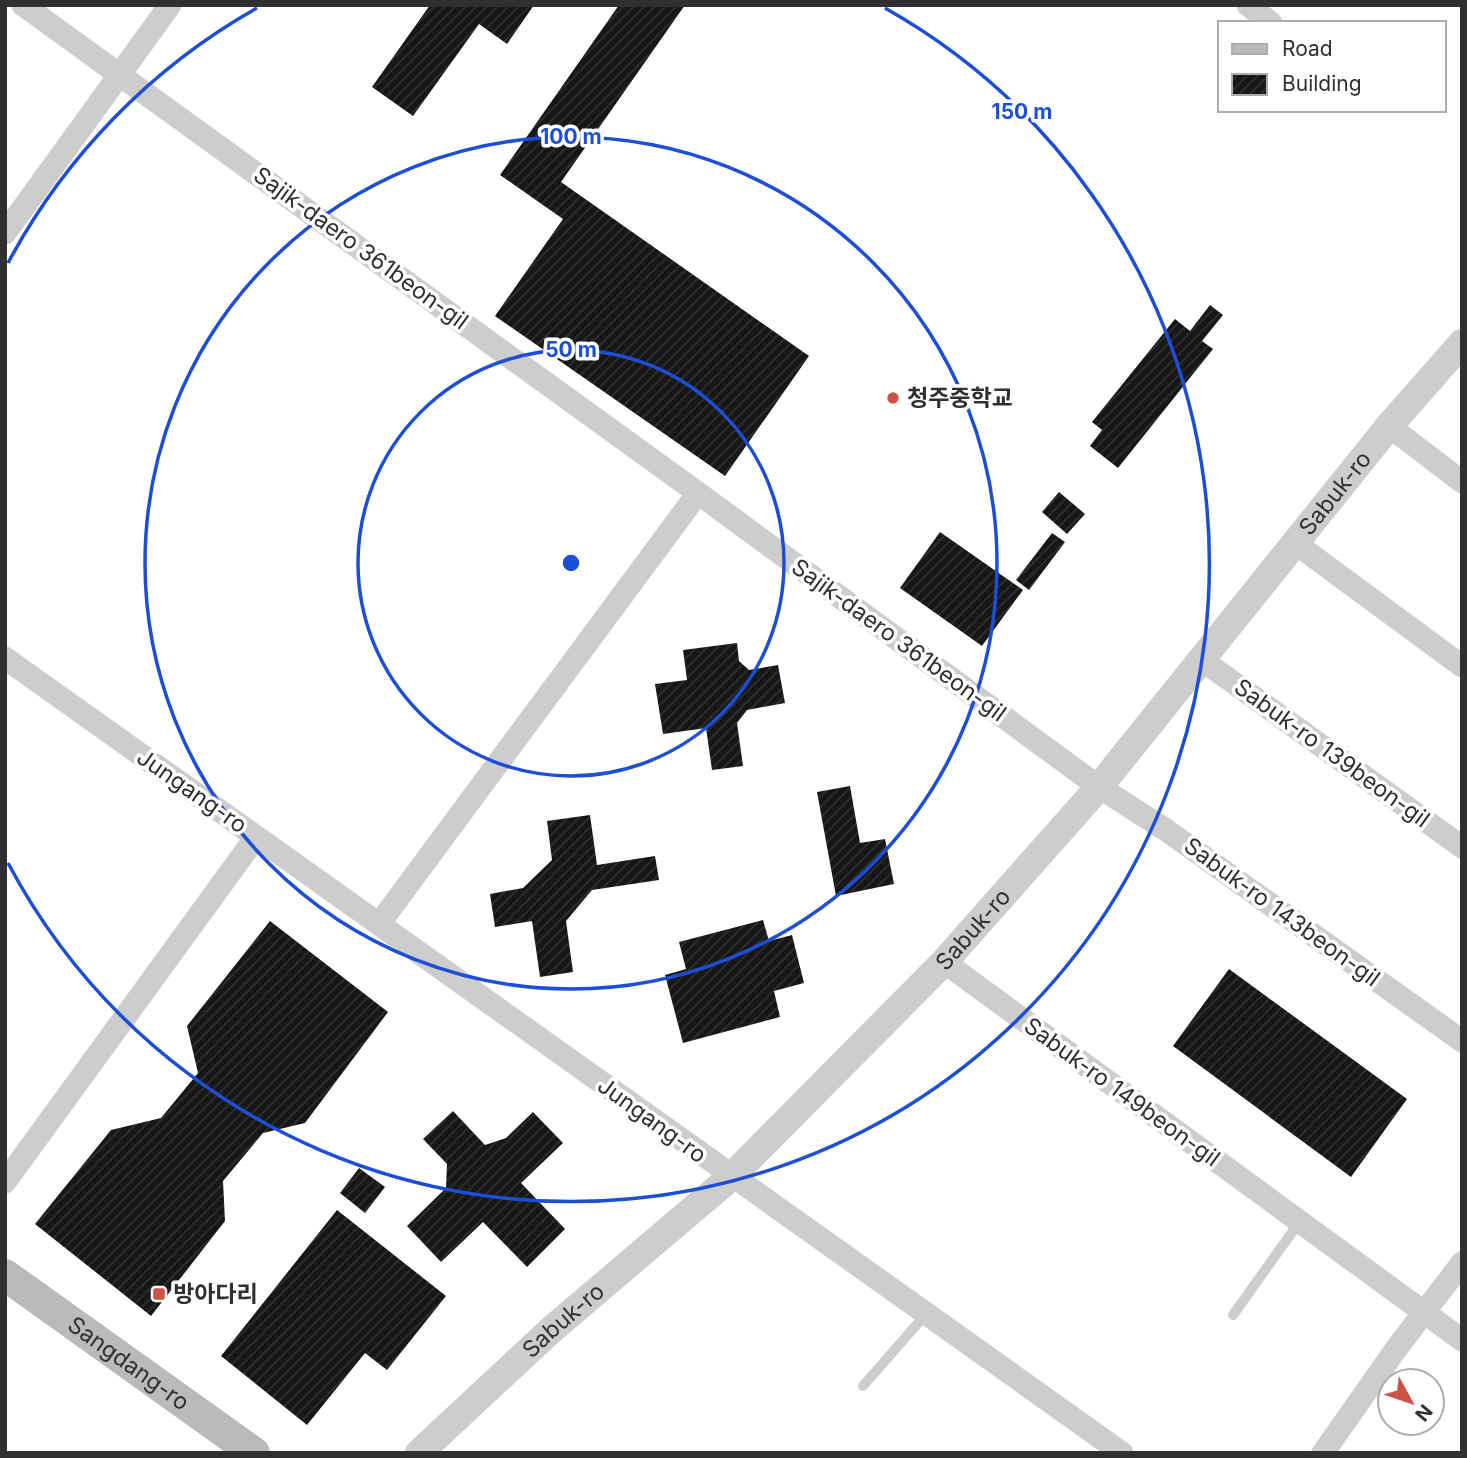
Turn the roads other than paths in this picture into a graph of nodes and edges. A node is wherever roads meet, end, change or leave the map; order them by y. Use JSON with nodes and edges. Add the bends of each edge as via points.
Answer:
{"nodes":[{"id":1,"x":23,"y":5,"type":"edge"},
{"id":2,"x":170,"y":5,"type":"edge"},
{"id":3,"x":1248,"y":5,"type":"edge"},
{"id":4,"x":1268,"y":21,"type":"edge"},
{"id":5,"x":120,"y":74,"type":"junction"},
{"id":6,"x":5,"y":233,"type":"edge"},
{"id":7,"x":1462,"y":343,"type":"edge"},
{"id":8,"x":1390,"y":426,"type":"junction"},
{"id":9,"x":1462,"y":482,"type":"edge"},
{"id":10,"x":698,"y":492,"type":"junction"},
{"id":11,"x":1295,"y":543,"type":"junction"},
{"id":12,"x":5,"y":659,"type":"edge"},
{"id":13,"x":1202,"y":660,"type":"junction"},
{"id":14,"x":1462,"y":666,"type":"edge"},
{"id":15,"x":1099,"y":787,"type":"junction"},
{"id":16,"x":256,"y":837,"type":"junction"},
{"id":17,"x":1462,"y":847,"type":"edge"},
{"id":18,"x":379,"y":924,"type":"junction"},
{"id":19,"x":944,"y":962,"type":"junction"},
{"id":20,"x":1462,"y":1041,"type":"edge"},
{"id":21,"x":731,"y":1177,"type":"junction"},
{"id":22,"x":5,"y":1182,"type":"edge"},
{"id":23,"x":1300,"y":1222,"type":"junction"},
{"id":24,"x":1462,"y":1262,"type":"edge"},
{"id":25,"x":5,"y":1275,"type":"edge"},
{"id":26,"x":1424,"y":1312,"type":"junction"},
{"id":27,"x":926,"y":1314,"type":"junction"},
{"id":28,"x":1233,"y":1315,"type":"dead end"},
{"id":29,"x":1462,"y":1340,"type":"edge"},
{"id":30,"x":863,"y":1386,"type":"dead end"},
{"id":31,"x":254,"y":1453,"type":"edge"},
{"id":32,"x":419,"y":1453,"type":"edge"},
{"id":33,"x":1122,"y":1453,"type":"edge"},
{"id":34,"x":1323,"y":1453,"type":"edge"}],
"edges":[{"from":1,"to":5,"type":"street","name":"Sajik-daero 361beon-gil"},
{"from":2,"to":5,"type":"street"},
{"from":3,"to":4,"type":"street"},
{"from":5,"to":6,"type":"street"},
{"from":5,"to":10,"type":"street","name":"Sajik-daero 361beon-gil"},
{"from":7,"to":8,"type":"street","name":"Sabuk-ro"},
{"from":8,"to":9,"type":"street"},
{"from":8,"to":11,"type":"street","name":"Sabuk-ro"},
{"from":10,"to":15,"type":"street","name":"Sajik-daero 361beon-gil"},
{"from":10,"to":18,"type":"street"},
{"from":11,"to":13,"type":"street","name":"Sabuk-ro"},
{"from":11,"to":14,"type":"street"},
{"from":12,"to":16,"type":"street","name":"Jungang-ro"},
{"from":13,"to":15,"type":"street","name":"Sabuk-ro"},
{"from":13,"to":17,"type":"street","name":"Sabuk-ro 139beon-gil"},
{"from":15,"to":19,"type":"street","name":"Sabuk-ro"},
{"from":15,"to":20,"type":"street","name":"Sabuk-ro 143beon-gil"},
{"from":16,"to":18,"type":"street","name":"Jungang-ro"},
{"from":16,"to":22,"type":"street"},
{"from":18,"to":21,"type":"street","name":"Jungang-ro"},
{"from":19,"to":21,"type":"street","name":"Sabuk-ro"},
{"from":19,"to":23,"type":"street","name":"Sabuk-ro 149beon-gil"},
{"from":21,"to":27,"type":"street","name":"Jungang-ro"},
{"from":21,"to":32,"type":"street","name":"Sabuk-ro","via":[[551,1330]]},
{"from":23,"to":26,"type":"street","name":"Sabuk-ro 149beon-gil"},
{"from":23,"to":28,"type":"lane"},
{"from":24,"to":26,"type":"street"},
{"from":25,"to":31,"type":"main road","name":"Sangdang-ro"},
{"from":26,"to":29,"type":"street","name":"Sabuk-ro 149beon-gil"},
{"from":26,"to":34,"type":"street"},
{"from":27,"to":30,"type":"lane"},
{"from":27,"to":33,"type":"street","name":"Jungang-ro"}]}
